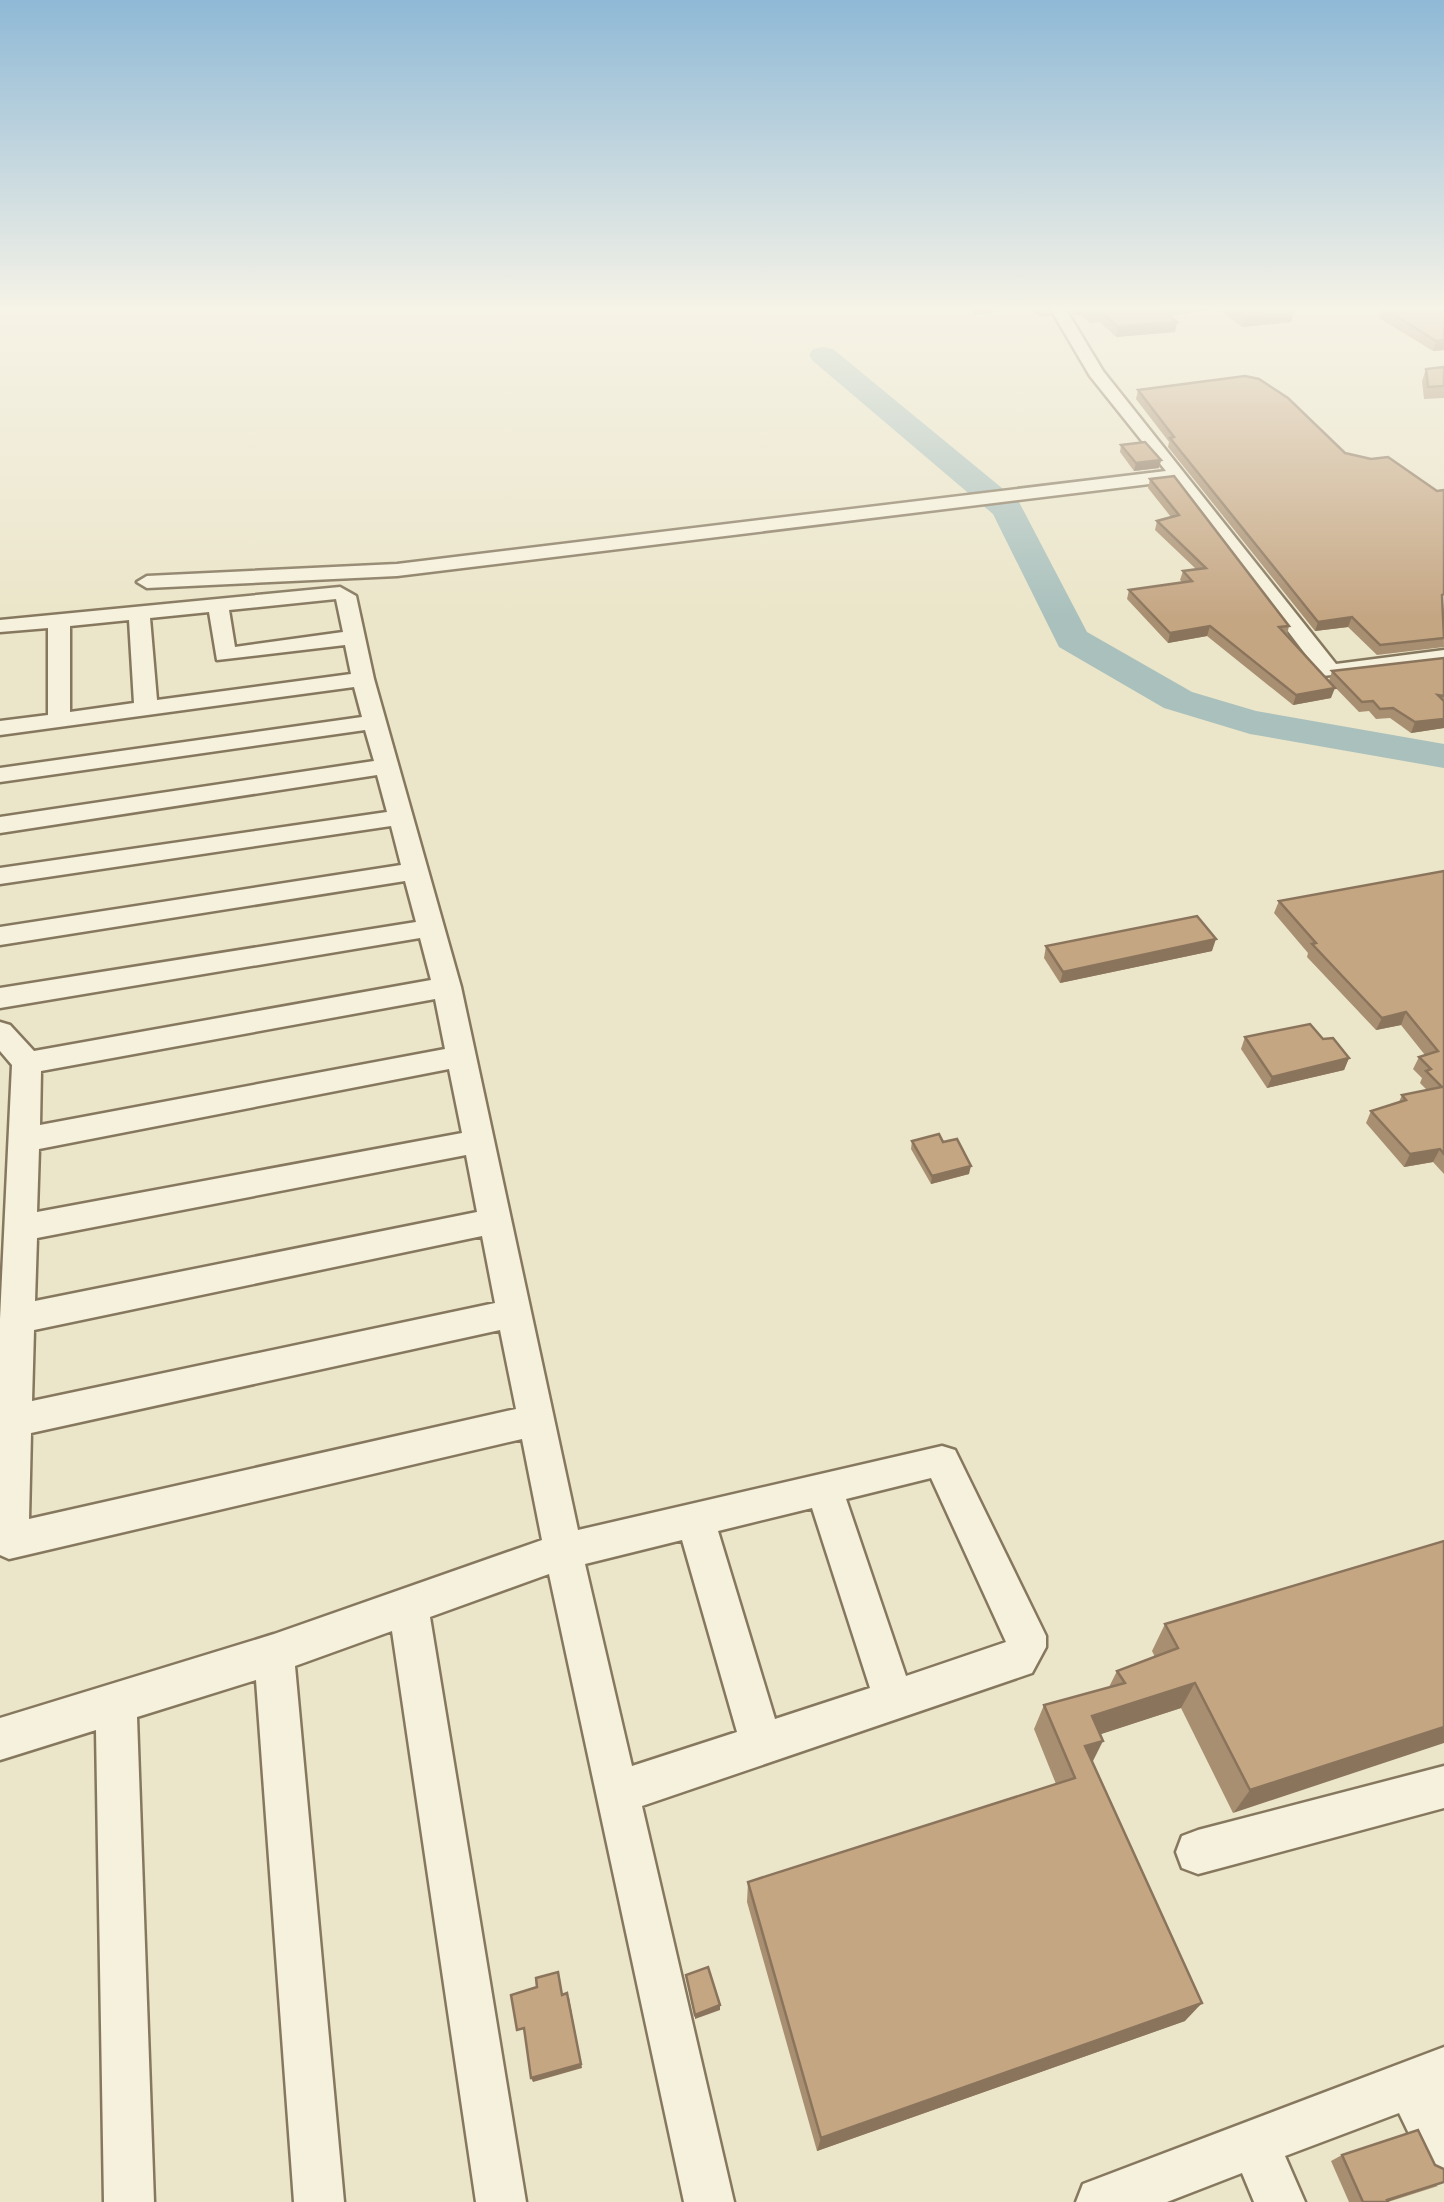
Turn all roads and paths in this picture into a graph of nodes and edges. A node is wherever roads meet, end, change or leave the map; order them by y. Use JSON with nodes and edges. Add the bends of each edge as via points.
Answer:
{"nodes":[{"id":1,"x":1127,"y":411,"type":"edge"},
{"id":2,"x":1180,"y":475,"type":"junction"},
{"id":3,"x":148,"y":582,"type":"dead end"},
{"id":4,"x":218,"y":604,"type":"junction"},
{"id":5,"x":139,"y":610,"type":"junction"},
{"id":6,"x":59,"y":620,"type":"junction"},
{"id":7,"x":0,"y":626,"type":"edge"},
{"id":8,"x":354,"y":637,"type":"junction"},
{"id":9,"x":1444,"y":657,"type":"edge"},
{"id":10,"x":363,"y":679,"type":"junction"},
{"id":11,"x":146,"y":708,"type":"junction"},
{"id":12,"x":59,"y":720,"type":"junction"},
{"id":13,"x":375,"y":722,"type":"junction"},
{"id":14,"x":0,"y":728,"type":"edge"},
{"id":15,"x":387,"y":766,"type":"junction"},
{"id":16,"x":0,"y":775,"type":"edge"},
{"id":17,"x":400,"y":817,"type":"junction"},
{"id":18,"x":0,"y":825,"type":"edge"},
{"id":19,"x":415,"y":871,"type":"junction"},
{"id":20,"x":0,"y":876,"type":"edge"},
{"id":21,"x":431,"y":928,"type":"junction"},
{"id":22,"x":0,"y":936,"type":"edge"},
{"id":23,"x":447,"y":987,"type":"junction"},
{"id":24,"x":0,"y":998,"type":"edge"},
{"id":25,"x":0,"y":1032,"type":"edge"},
{"id":26,"x":461,"y":1056,"type":"junction"},
{"id":27,"x":27,"y":1063,"type":"junction"},
{"id":28,"x":24,"y":1140,"type":"junction"},
{"id":29,"x":478,"y":1141,"type":"junction"},
{"id":30,"x":495,"y":1222,"type":"junction"},
{"id":31,"x":20,"y":1228,"type":"junction"},
{"id":32,"x":514,"y":1314,"type":"junction"},
{"id":33,"x":17,"y":1319,"type":"junction"},
{"id":34,"x":535,"y":1420,"type":"junction"},
{"id":35,"x":13,"y":1422,"type":"junction"},
{"id":36,"x":824,"y":1488,"type":"junction"},
{"id":37,"x":695,"y":1519,"type":"junction"},
{"id":38,"x":563,"y":1552,"type":"junction"},
{"id":39,"x":408,"y":1606,"type":"junction"},
{"id":40,"x":274,"y":1654,"type":"junction"},
{"id":41,"x":894,"y":1700,"type":"junction"},
{"id":42,"x":116,"y":1703,"type":"junction"},
{"id":43,"x":0,"y":1740,"type":"edge"},
{"id":44,"x":762,"y":1744,"type":"junction"},
{"id":45,"x":1444,"y":1787,"type":"edge"},
{"id":46,"x":619,"y":1792,"type":"junction"},
{"id":47,"x":1198,"y":1852,"type":"dead end"},
{"id":48,"x":1427,"y":2078,"type":"edge"},
{"id":49,"x":1254,"y":2144,"type":"junction"},
{"id":50,"x":1444,"y":2152,"type":"edge"},
{"id":51,"x":129,"y":2202,"type":"edge"},
{"id":52,"x":318,"y":2202,"type":"edge"},
{"id":53,"x":501,"y":2202,"type":"edge"},
{"id":54,"x":709,"y":2202,"type":"edge"},
{"id":55,"x":1101,"y":2202,"type":"edge"},
{"id":56,"x":1280,"y":2202,"type":"edge"}],
"edges":[{"from":1,"to":2,"type":"street"},
{"from":2,"to":3,"type":"street","via":[[397,570]]},
{"from":2,"to":9,"type":"street","via":[[1330,672]]},
{"from":4,"to":5,"type":"street"},
{"from":4,"to":8,"type":"street","via":[[340,592]]},
{"from":4,"to":8,"type":"street","via":[[224,654]]},
{"from":5,"to":6,"type":"street"},
{"from":5,"to":11,"type":"street"},
{"from":6,"to":7,"type":"street"},
{"from":6,"to":12,"type":"street"},
{"from":8,"to":10,"type":"street"},
{"from":10,"to":11,"type":"street"},
{"from":10,"to":13,"type":"street"},
{"from":11,"to":12,"type":"street"},
{"from":12,"to":14,"type":"street"},
{"from":13,"to":15,"type":"street"},
{"from":13,"to":16,"type":"street"},
{"from":15,"to":17,"type":"street"},
{"from":15,"to":18,"type":"street"},
{"from":17,"to":19,"type":"street"},
{"from":17,"to":20,"type":"street"},
{"from":19,"to":21,"type":"street"},
{"from":19,"to":22,"type":"street"},
{"from":21,"to":23,"type":"street"},
{"from":21,"to":24,"type":"street"},
{"from":23,"to":26,"type":"street"},
{"from":23,"to":27,"type":"street"},
{"from":25,"to":27,"type":"street"},
{"from":26,"to":28,"type":"street"},
{"from":26,"to":29,"type":"street"},
{"from":27,"to":28,"type":"street"},
{"from":28,"to":31,"type":"street"},
{"from":29,"to":30,"type":"street"},
{"from":29,"to":31,"type":"street"},
{"from":30,"to":32,"type":"street"},
{"from":30,"to":33,"type":"street"},
{"from":31,"to":33,"type":"street"},
{"from":32,"to":34,"type":"street"},
{"from":32,"to":35,"type":"street"},
{"from":33,"to":35,"type":"street"},
{"from":34,"to":35,"type":"street","via":[[9,1541]]},
{"from":34,"to":38,"type":"street"},
{"from":36,"to":37,"type":"street"},
{"from":36,"to":41,"type":"street"},
{"from":36,"to":41,"type":"street","via":[[942,1462],[1026,1636],[1018,1660]]},
{"from":37,"to":38,"type":"street"},
{"from":37,"to":44,"type":"street"},
{"from":38,"to":39,"type":"street"},
{"from":38,"to":46,"type":"street"},
{"from":39,"to":40,"type":"street"},
{"from":39,"to":53,"type":"street"},
{"from":40,"to":42,"type":"street"},
{"from":40,"to":52,"type":"street"},
{"from":41,"to":44,"type":"street"},
{"from":42,"to":43,"type":"street"},
{"from":42,"to":51,"type":"street"},
{"from":44,"to":46,"type":"street"},
{"from":45,"to":47,"type":"street"},
{"from":46,"to":54,"type":"street"},
{"from":48,"to":49,"type":"street"},
{"from":48,"to":50,"type":"street"},
{"from":49,"to":55,"type":"street"},
{"from":49,"to":56,"type":"street"}]}
